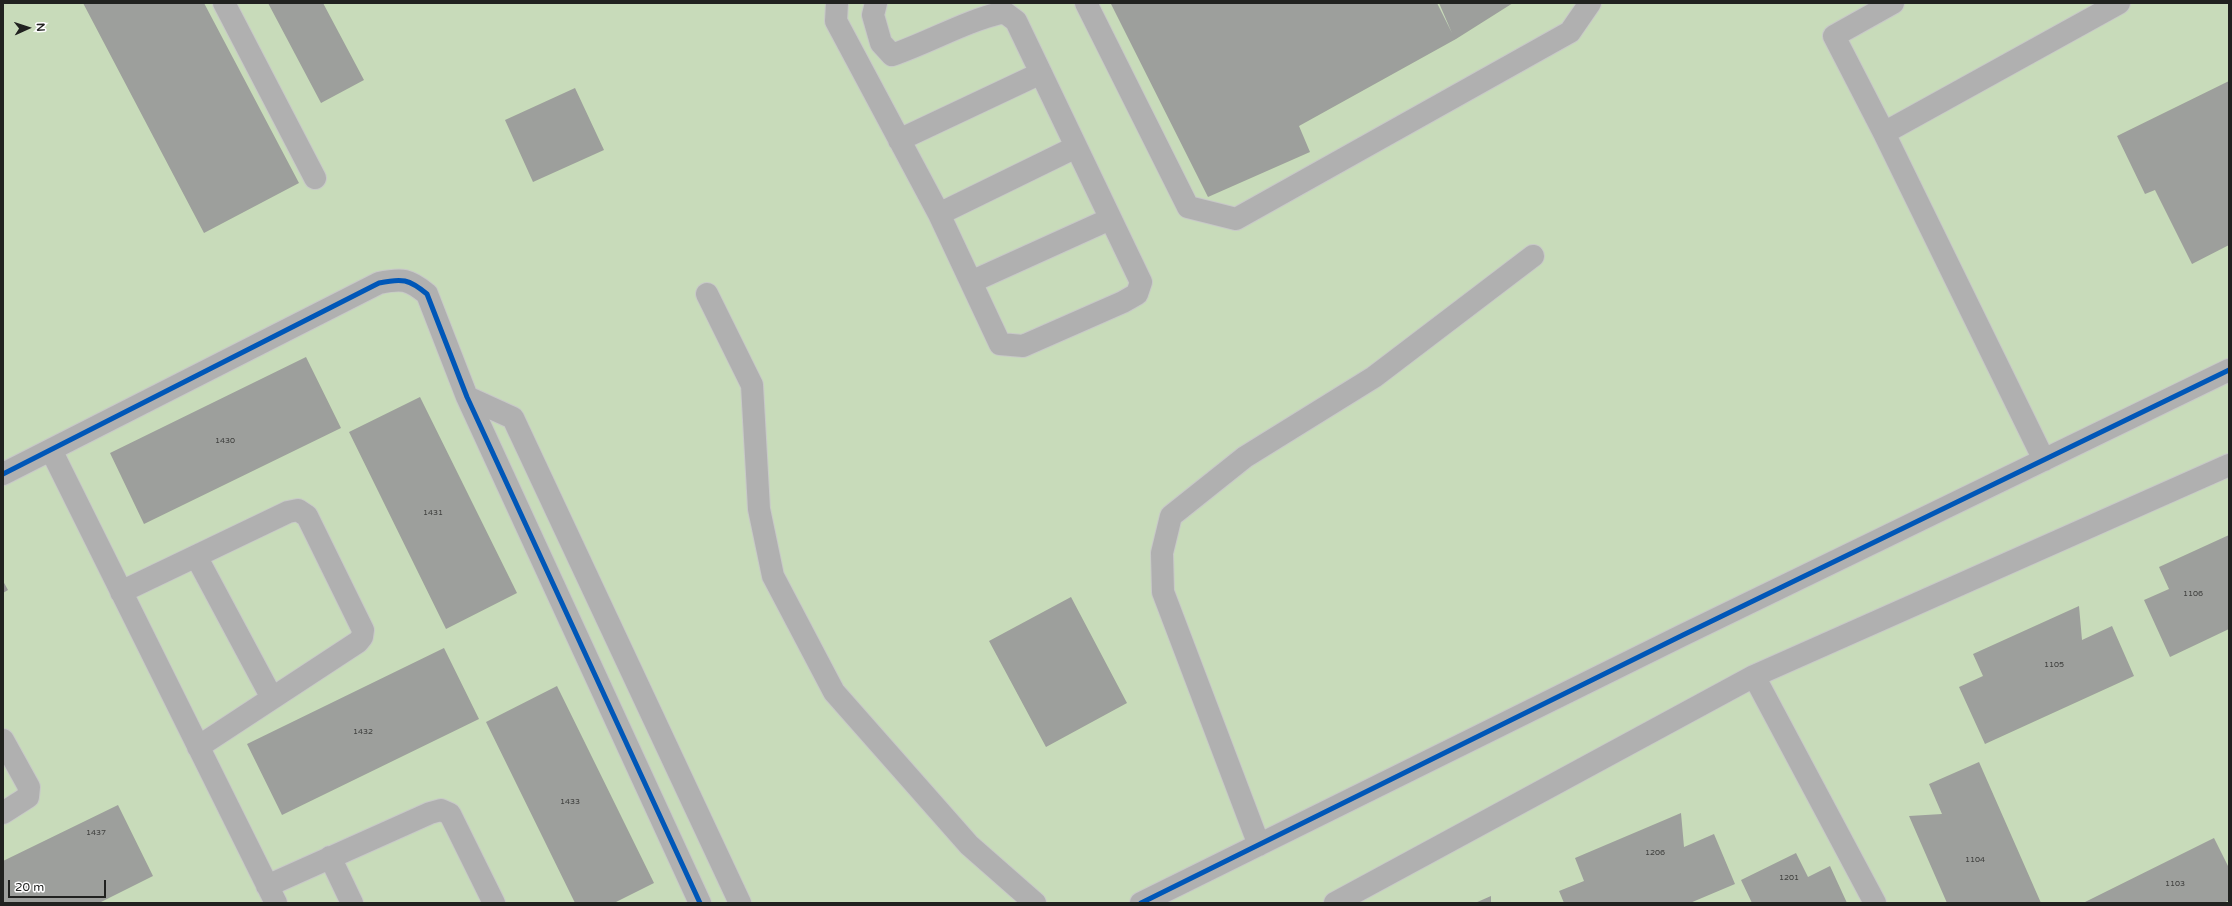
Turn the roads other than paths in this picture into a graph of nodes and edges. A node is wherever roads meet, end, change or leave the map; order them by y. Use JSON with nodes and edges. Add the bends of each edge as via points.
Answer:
{"nodes":[{"id":1,"x":224,"y":3,"type":"edge"},
{"id":2,"x":837,"y":3,"type":"edge"},
{"id":3,"x":876,"y":3,"type":"edge"},
{"id":4,"x":1086,"y":3,"type":"edge"},
{"id":5,"x":1590,"y":3,"type":"edge"},
{"id":6,"x":1893,"y":3,"type":"edge"},
{"id":7,"x":2120,"y":3,"type":"edge"},
{"id":8,"x":1041,"y":73,"type":"junction"},
{"id":9,"x":1884,"y":133,"type":"junction"},
{"id":10,"x":899,"y":140,"type":"junction"},
{"id":11,"x":1076,"y":147,"type":"junction"},
{"id":12,"x":315,"y":178,"type":"dead end"},
{"id":13,"x":939,"y":214,"type":"junction"},
{"id":14,"x":1110,"y":219,"type":"junction"},
{"id":15,"x":1533,"y":256,"type":"dead end"},
{"id":16,"x":971,"y":282,"type":"junction"},
{"id":17,"x":707,"y":294,"type":"dead end"},
{"id":18,"x":2229,"y":370,"type":"edge"},
{"id":19,"x":467,"y":397,"type":"junction"},
{"id":20,"x":51,"y":450,"type":"junction"},
{"id":21,"x":2044,"y":460,"type":"junction"},
{"id":22,"x":2229,"y":465,"type":"edge"},
{"id":23,"x":3,"y":474,"type":"edge"},
{"id":24,"x":196,"y":556,"type":"junction"},
{"id":25,"x":121,"y":592,"type":"junction"},
{"id":26,"x":1754,"y":676,"type":"junction"},
{"id":27,"x":272,"y":698,"type":"junction"},
{"id":28,"x":3,"y":740,"type":"edge"},
{"id":29,"x":198,"y":747,"type":"junction"},
{"id":30,"x":3,"y":813,"type":"edge"},
{"id":31,"x":1259,"y":845,"type":"junction"},
{"id":32,"x":330,"y":857,"type":"junction"},
{"id":33,"x":271,"y":894,"type":"edge"},
{"id":34,"x":352,"y":903,"type":"edge"},
{"id":35,"x":494,"y":903,"type":"edge"},
{"id":36,"x":700,"y":903,"type":"edge"},
{"id":37,"x":740,"y":903,"type":"edge"},
{"id":38,"x":1035,"y":903,"type":"edge"},
{"id":39,"x":1140,"y":903,"type":"edge"},
{"id":40,"x":1335,"y":903,"type":"edge"},
{"id":41,"x":1875,"y":903,"type":"edge"}],
"edges":[{"from":1,"to":12,"type":"street"},
{"from":2,"to":10,"type":"street","via":[[836,22]]},
{"from":3,"to":8,"type":"street","via":[[873,15],[881,43],[892,55],[979,17],[1004,12],[1016,20]]},
{"from":4,"to":5,"type":"street","via":[[1188,207],[1236,219],[1570,32]]},
{"from":6,"to":9,"type":"street","via":[[1834,36]]},
{"from":7,"to":9,"type":"street"},
{"from":8,"to":10,"type":"street"},
{"from":8,"to":11,"type":"street"},
{"from":9,"to":21,"type":"street"},
{"from":10,"to":13,"type":"street"},
{"from":11,"to":13,"type":"street"},
{"from":11,"to":14,"type":"street"},
{"from":13,"to":16,"type":"street"},
{"from":14,"to":16,"type":"street"},
{"from":14,"to":16,"type":"street","via":[[1141,282],[1137,294],[1123,302],[1023,346],[1000,344]]},
{"from":15,"to":31,"type":"street","via":[[1374,377],[1245,458],[1171,516],[1162,553],[1163,592]]},
{"from":17,"to":38,"type":"street","via":[[752,385],[759,510],[773,576],[834,692],[969,845]]},
{"from":18,"to":21,"type":"street"},
{"from":19,"to":20,"type":"street","via":[[427,294],[413,283],[397,279],[379,283]]},
{"from":19,"to":36,"type":"street"},
{"from":19,"to":37,"type":"street","via":[[513,418]]},
{"from":20,"to":23,"type":"street"},
{"from":20,"to":25,"type":"street"},
{"from":21,"to":31,"type":"street"},
{"from":22,"to":26,"type":"street"},
{"from":24,"to":25,"type":"street"},
{"from":24,"to":27,"type":"street"},
{"from":24,"to":27,"type":"street","via":[[288,512],[298,510],[307,516],[363,630],[362,637]]},
{"from":25,"to":29,"type":"street"},
{"from":26,"to":40,"type":"street"},
{"from":26,"to":41,"type":"street"},
{"from":27,"to":29,"type":"street"},
{"from":28,"to":30,"type":"street","via":[[29,792],[28,797]]},
{"from":29,"to":33,"type":"street"},
{"from":31,"to":39,"type":"street"},
{"from":32,"to":33,"type":"street"},
{"from":32,"to":34,"type":"street"},
{"from":32,"to":35,"type":"street","via":[[430,812],[441,810],[450,814]]}]}
